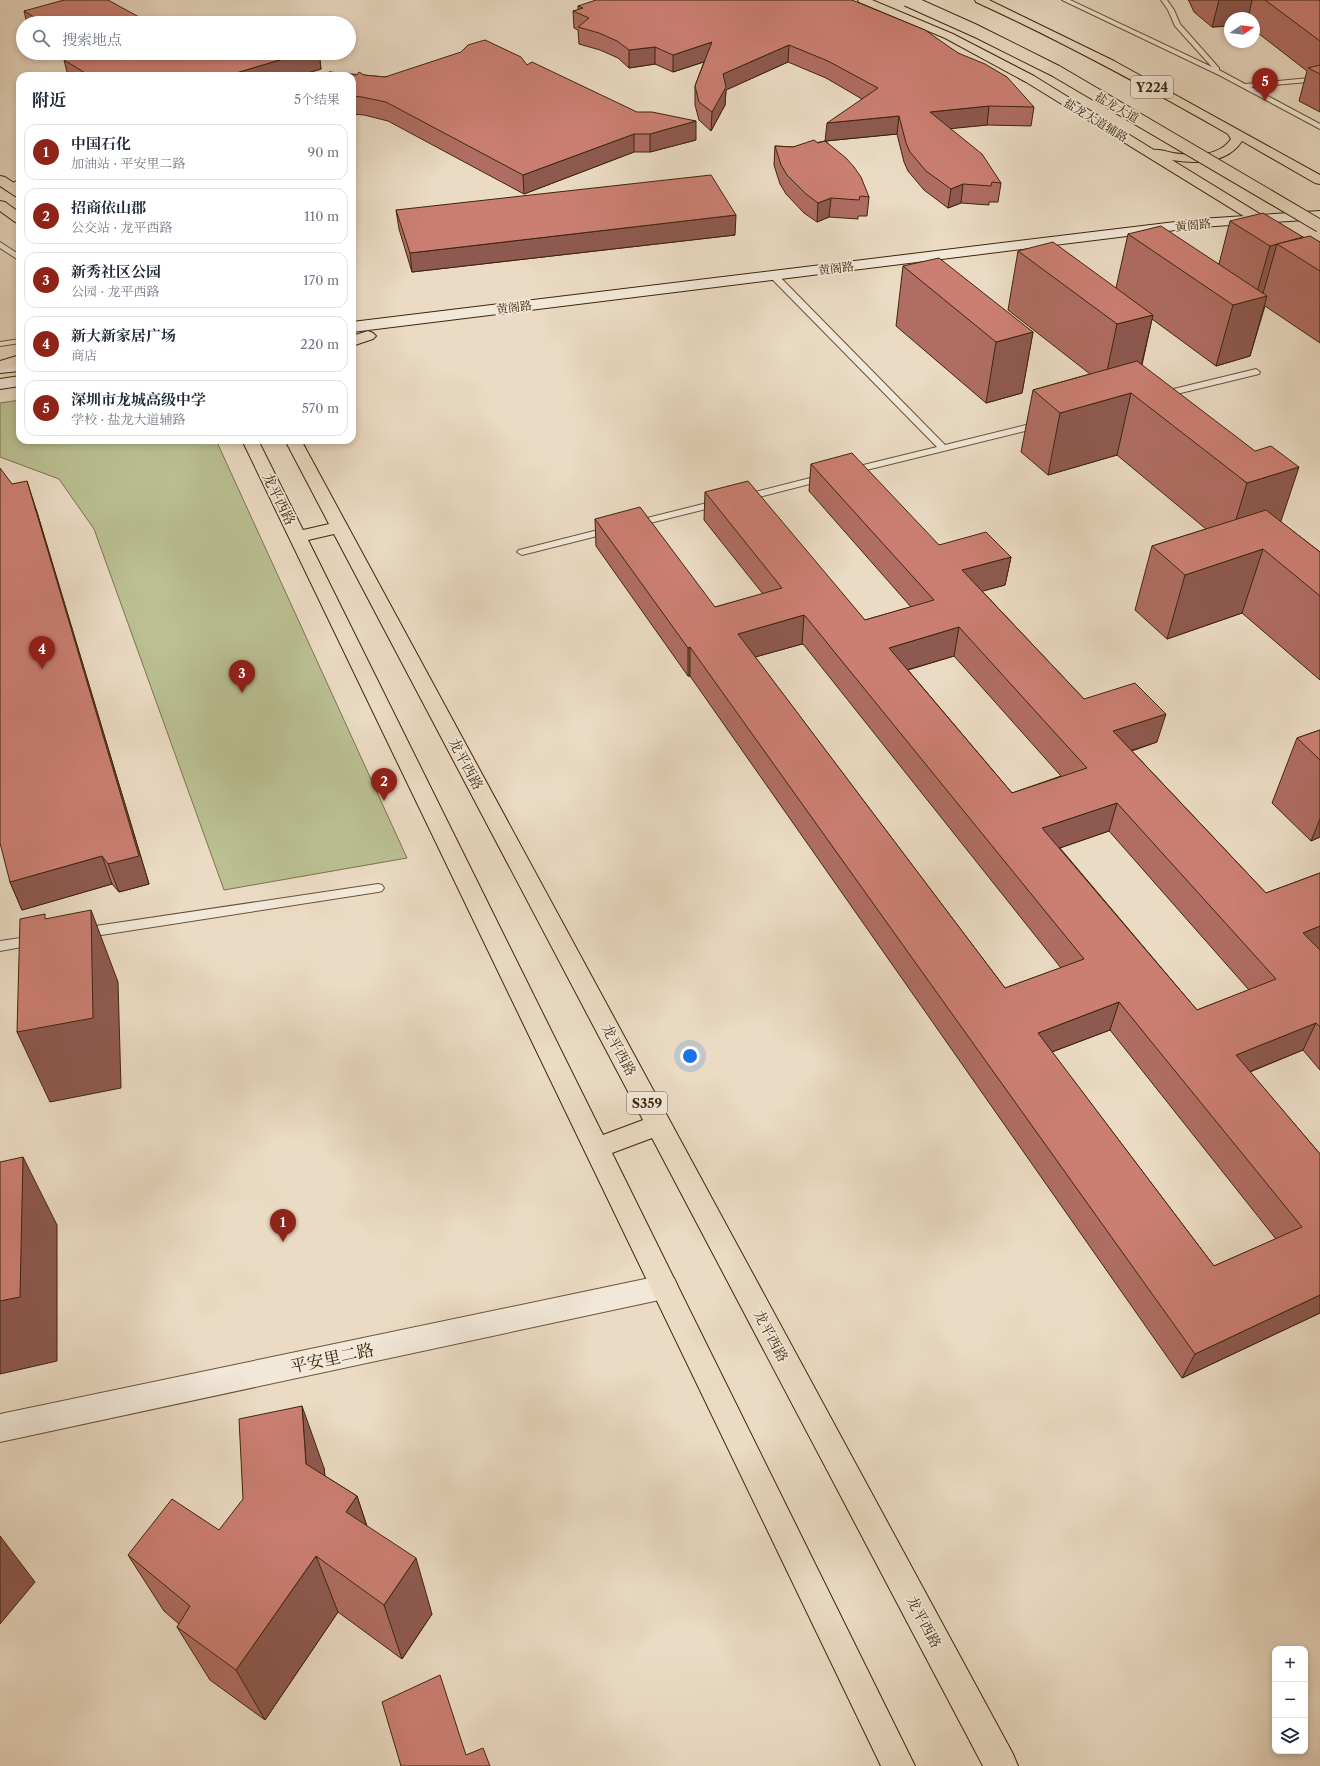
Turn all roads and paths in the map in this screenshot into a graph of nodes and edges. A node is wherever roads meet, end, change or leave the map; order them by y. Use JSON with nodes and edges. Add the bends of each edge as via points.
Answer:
{"nodes":[{"id":1,"x":863,"y":0,"type":"edge"},
{"id":2,"x":907,"y":0,"type":"edge"},
{"id":3,"x":980,"y":0,"type":"edge"},
{"id":4,"x":1065,"y":0,"type":"edge"},
{"id":5,"x":1164,"y":0,"type":"edge"},
{"id":6,"x":1221,"y":74,"type":"junction"},
{"id":7,"x":1320,"y":79,"type":"edge"},
{"id":8,"x":1245,"y":86,"type":"junction"},
{"id":9,"x":1320,"y":127,"type":"edge"},
{"id":10,"x":1234,"y":132,"type":"junction"},
{"id":11,"x":1211,"y":145,"type":"dead end"},
{"id":12,"x":1144,"y":149,"type":"junction"},
{"id":13,"x":1238,"y":161,"type":"dead end"},
{"id":14,"x":1320,"y":180,"type":"edge"},
{"id":15,"x":0,"y":205,"type":"edge"},
{"id":16,"x":1318,"y":209,"type":"edge"},
{"id":17,"x":16,"y":216,"type":"edge"},
{"id":18,"x":1258,"y":219,"type":"junction"},
{"id":19,"x":1320,"y":227,"type":"edge"},
{"id":20,"x":1275,"y":230,"type":"junction"},
{"id":21,"x":0,"y":244,"type":"edge"},
{"id":22,"x":16,"y":256,"type":"edge"},
{"id":23,"x":1320,"y":257,"type":"edge"},
{"id":24,"x":778,"y":280,"type":"junction"},
{"id":25,"x":356,"y":327,"type":"edge"},
{"id":26,"x":368,"y":336,"type":"junction"},
{"id":27,"x":356,"y":338,"type":"edge"},
{"id":28,"x":356,"y":340,"type":"edge"},
{"id":29,"x":16,"y":342,"type":"edge"},
{"id":30,"x":0,"y":344,"type":"edge"},
{"id":31,"x":16,"y":361,"type":"edge"},
{"id":32,"x":16,"y":366,"type":"edge"},
{"id":33,"x":0,"y":367,"type":"edge"},
{"id":34,"x":1256,"y":372,"type":"dead end"},
{"id":35,"x":16,"y":382,"type":"edge"},
{"id":36,"x":0,"y":384,"type":"edge"},
{"id":37,"x":1149,"y":398,"type":"edge"},
{"id":38,"x":1050,"y":422,"type":"edge"},
{"id":39,"x":252,"y":444,"type":"edge"},
{"id":40,"x":295,"y":444,"type":"edge"},
{"id":41,"x":943,"y":448,"type":"junction"},
{"id":42,"x":340,"y":527,"type":"junction"},
{"id":43,"x":298,"y":538,"type":"junction"},
{"id":44,"x":522,"y":552,"type":"dead end"},
{"id":45,"x":378,"y":888,"type":"dead end"},
{"id":46,"x":71,"y":935,"type":"edge"},
{"id":47,"x":47,"y":939,"type":"edge"},
{"id":48,"x":0,"y":946,"type":"edge"},
{"id":49,"x":659,"y":1125,"type":"junction"},
{"id":50,"x":596,"y":1148,"type":"junction"},
{"id":51,"x":664,"y":1287,"type":"junction"},
{"id":52,"x":0,"y":1428,"type":"edge"},
{"id":53,"x":898,"y":1766,"type":"edge"},
{"id":54,"x":1001,"y":1766,"type":"edge"}],
"edges":[{"from":1,"to":12,"type":"main road","name":"盐龙大道辅路","via":[[948,36],[991,58]]},
{"from":2,"to":19,"type":"main road","name":"盐龙大道","bridge":true,"via":[[1056,71]]},
{"from":3,"to":10,"type":"main road","number":"Y224","via":[[1061,38]]},
{"from":4,"to":6,"type":"lane"},
{"from":5,"to":6,"type":"lane","via":[[1177,25]]},
{"from":6,"to":8,"type":"lane"},
{"from":7,"to":8,"type":"lane"},
{"from":8,"to":9,"type":"lane"},
{"from":10,"to":12,"type":"main road","via":[[1237,139],[1234,146],[1213,156],[1178,157]]},
{"from":10,"to":14,"type":"main road","number":"Y224"},
{"from":11,"to":13,"type":"main road"},
{"from":12,"to":18,"type":"main road","name":"盐龙大道辅路"},
{"from":15,"to":17,"type":"main road"},
{"from":16,"to":18,"type":"main road","name":"黄阁路"},
{"from":18,"to":20,"type":"main road","name":"盐龙大道辅路"},
{"from":18,"to":24,"type":"main road","name":"黄阁路","via":[[1200,223]]},
{"from":19,"to":20,"type":"main road","name":"黄阁路"},
{"from":20,"to":23,"type":"main road","name":"盐龙大道辅路"},
{"from":20,"to":24,"type":"main road","name":"黄阁路","via":[[1209,233]]},
{"from":21,"to":22,"type":"lane"},
{"from":24,"to":25,"type":"main road","name":"黄阁路"},
{"from":24,"to":26,"type":"main road","name":"黄阁路"},
{"from":24,"to":41,"type":"lane"},
{"from":26,"to":27,"type":"main road","name":"黄阁路"},
{"from":26,"to":28,"type":"main road"},
{"from":29,"to":30,"type":"lane"},
{"from":31,"to":33,"type":"main road"},
{"from":32,"to":33,"type":"main road"},
{"from":34,"to":37,"type":"lane"},
{"from":35,"to":36,"type":"main road"},
{"from":38,"to":41,"type":"lane"},
{"from":39,"to":43,"type":"main road","name":"龙平西路"},
{"from":40,"to":42,"type":"main road","name":"龙平西路","number":"S359"},
{"from":41,"to":44,"type":"lane"},
{"from":42,"to":43,"type":"main road"},
{"from":42,"to":49,"type":"main road","name":"龙平西路","number":"S359"},
{"from":43,"to":50,"type":"main road","name":"龙平西路"},
{"from":45,"to":46,"type":"lane"},
{"from":47,"to":48,"type":"lane"},
{"from":49,"to":50,"type":"main road"},
{"from":49,"to":54,"type":"main road","name":"龙平西路","number":"S359"},
{"from":50,"to":51,"type":"main road","name":"龙平西路"},
{"from":51,"to":52,"type":"main road","name":"平安里二路"},
{"from":51,"to":53,"type":"main road","name":"龙平西路"}]}
